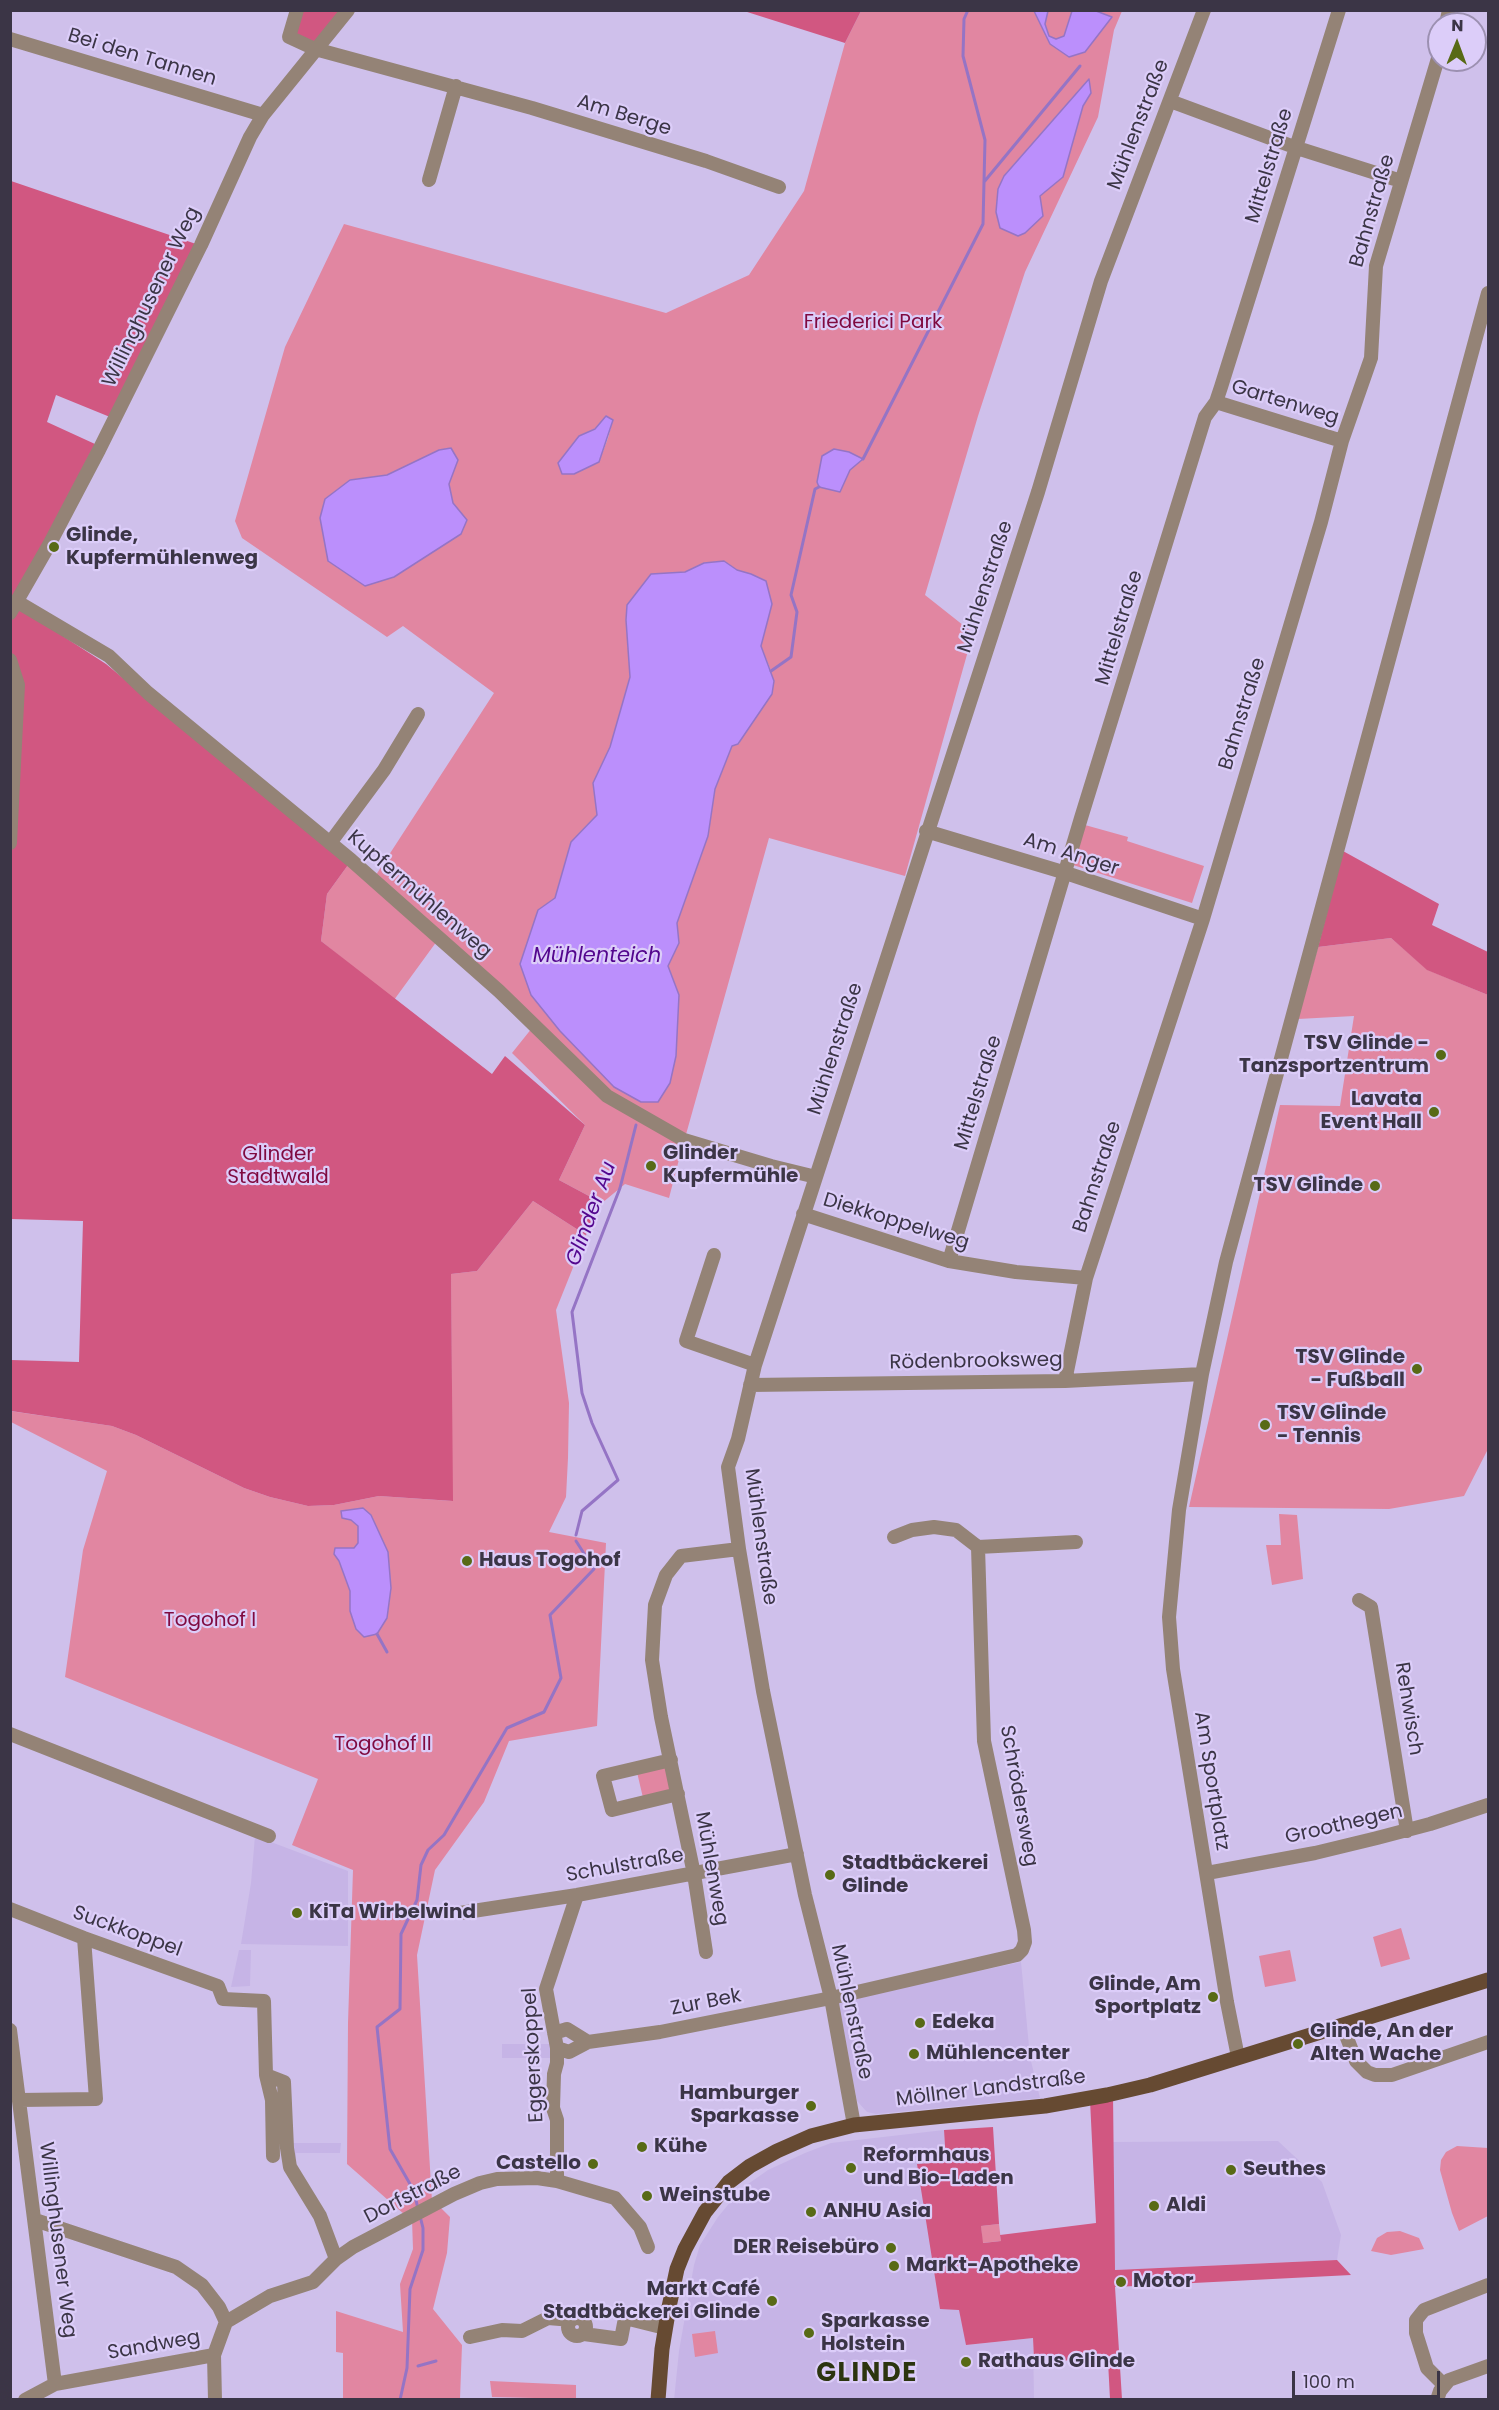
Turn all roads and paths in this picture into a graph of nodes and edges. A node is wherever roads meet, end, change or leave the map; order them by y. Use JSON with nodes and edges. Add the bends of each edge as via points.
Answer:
{"nodes":[{"id":1,"x":297,"y":10,"type":"edge"},
{"id":2,"x":348,"y":10,"type":"edge"},
{"id":3,"x":1204,"y":10,"type":"edge"},
{"id":4,"x":1339,"y":10,"type":"edge"},
{"id":5,"x":10,"y":39,"type":"edge"},
{"id":6,"x":315,"y":49,"type":"junction"},
{"id":7,"x":1434,"y":72,"type":"edge"},
{"id":8,"x":456,"y":86,"type":"junction"},
{"id":9,"x":1170,"y":101,"type":"junction"},
{"id":10,"x":263,"y":115,"type":"junction"},
{"id":11,"x":1297,"y":148,"type":"junction"},
{"id":12,"x":429,"y":180,"type":"dead end"},
{"id":13,"x":1401,"y":181,"type":"junction"},
{"id":14,"x":779,"y":187,"type":"dead end"},
{"id":15,"x":1488,"y":293,"type":"edge"},
{"id":16,"x":1216,"y":402,"type":"junction"},
{"id":17,"x":1342,"y":441,"type":"junction"},
{"id":18,"x":13,"y":607,"type":"edge"},
{"id":19,"x":10,"y":660,"type":"edge"},
{"id":20,"x":418,"y":714,"type":"dead end"},
{"id":21,"x":927,"y":831,"type":"junction"},
{"id":22,"x":10,"y":843,"type":"edge"},
{"id":23,"x":330,"y":843,"type":"junction"},
{"id":24,"x":1066,"y":873,"type":"junction"},
{"id":25,"x":1203,"y":919,"type":"junction"},
{"id":26,"x":816,"y":1177,"type":"junction"},
{"id":27,"x":803,"y":1214,"type":"junction"},
{"id":28,"x":714,"y":1256,"type":"dead end"},
{"id":29,"x":950,"y":1261,"type":"junction"},
{"id":30,"x":1086,"y":1278,"type":"junction"},
{"id":31,"x":755,"y":1365,"type":"junction"},
{"id":32,"x":1202,"y":1374,"type":"junction"},
{"id":33,"x":1065,"y":1381,"type":"junction"},
{"id":34,"x":750,"y":1385,"type":"junction"},
{"id":35,"x":894,"y":1537,"type":"dead end"},
{"id":36,"x":1076,"y":1542,"type":"dead end"},
{"id":37,"x":978,"y":1547,"type":"junction"},
{"id":38,"x":739,"y":1549,"type":"junction"},
{"id":39,"x":1359,"y":1600,"type":"dead end"},
{"id":40,"x":10,"y":1734,"type":"edge"},
{"id":41,"x":670,"y":1760,"type":"junction"},
{"id":42,"x":678,"y":1794,"type":"junction"},
{"id":43,"x":1488,"y":1805,"type":"edge"},
{"id":44,"x":1407,"y":1831,"type":"junction"},
{"id":45,"x":269,"y":1836,"type":"dead end"},
{"id":46,"x":797,"y":1854,"type":"junction"},
{"id":47,"x":1207,"y":1873,"type":"junction"},
{"id":48,"x":694,"y":1874,"type":"junction"},
{"id":49,"x":577,"y":1895,"type":"junction"},
{"id":50,"x":10,"y":1909,"type":"edge"},
{"id":51,"x":460,"y":1913,"type":"dead end"},
{"id":52,"x":84,"y":1938,"type":"junction"},
{"id":53,"x":706,"y":1952,"type":"dead end"},
{"id":54,"x":1488,"y":1980,"type":"edge"},
{"id":55,"x":831,"y":1998,"type":"junction"},
{"id":56,"x":1342,"y":2025,"type":"junction"},
{"id":57,"x":10,"y":2030,"type":"edge"},
{"id":58,"x":554,"y":2033,"type":"junction"},
{"id":59,"x":588,"y":2042,"type":"junction"},
{"id":60,"x":1488,"y":2042,"type":"edge"},
{"id":61,"x":557,"y":2048,"type":"junction"},
{"id":62,"x":1238,"y":2057,"type":"junction"},
{"id":63,"x":20,"y":2100,"type":"junction"},
{"id":64,"x":278,"y":2102,"type":"junction"},
{"id":65,"x":854,"y":2126,"type":"junction"},
{"id":66,"x":273,"y":2156,"type":"dead end"},
{"id":67,"x":557,"y":2181,"type":"junction"},
{"id":68,"x":34,"y":2220,"type":"junction"},
{"id":69,"x":648,"y":2247,"type":"dead end"},
{"id":70,"x":336,"y":2259,"type":"junction"},
{"id":71,"x":1488,"y":2285,"type":"edge"},
{"id":72,"x":226,"y":2322,"type":"junction"},
{"id":73,"x":665,"y":2328,"type":"junction"},
{"id":74,"x":470,"y":2337,"type":"dead end"},
{"id":75,"x":214,"y":2355,"type":"junction"},
{"id":76,"x":1488,"y":2366,"type":"edge"},
{"id":77,"x":55,"y":2384,"type":"junction"},
{"id":78,"x":1444,"y":2385,"type":"junction"},
{"id":79,"x":25,"y":2400,"type":"edge"},
{"id":80,"x":215,"y":2400,"type":"edge"},
{"id":81,"x":658,"y":2400,"type":"edge"},
{"id":82,"x":1437,"y":2400,"type":"edge"}],
"edges":[{"from":1,"to":6,"type":"street","name":"Am Berge","via":[[289,37]]},
{"from":2,"to":6,"type":"street","name":"Willinghusener Weg"},
{"from":3,"to":9,"type":"street","name":"Mühlenstraße"},
{"from":4,"to":11,"type":"street","name":"Mittelstraße"},
{"from":5,"to":10,"type":"street","name":"Bei den Tannen"},
{"from":6,"to":8,"type":"street","name":"Am Berge"},
{"from":6,"to":10,"type":"street","name":"Willinghusener Weg"},
{"from":7,"to":13,"type":"street","name":"Bahnstraße"},
{"from":8,"to":12,"type":"street"},
{"from":8,"to":14,"type":"street","name":"Am Berge","via":[[706,161]]},
{"from":9,"to":11,"type":"street"},
{"from":9,"to":21,"type":"street","name":"Mühlenstraße","via":[[1101,281],[1038,492]]},
{"from":10,"to":18,"type":"street","name":"Willinghusener Weg","via":[[99,450]]},
{"from":11,"to":13,"type":"street"},
{"from":11,"to":16,"type":"street","name":"Mittelstraße"},
{"from":13,"to":17,"type":"street","name":"Bahnstraße","via":[[1376,266],[1371,358]]},
{"from":15,"to":32,"type":"street","name":"Am Sportplatz","via":[[1226,1262]]},
{"from":16,"to":17,"type":"street","name":"Gartenweg"},
{"from":16,"to":24,"type":"street","name":"Mittelstraße","via":[[1205,417]]},
{"from":17,"to":25,"type":"street","name":"Bahnstraße"},
{"from":18,"to":23,"type":"street","name":"Kupfermühlenweg","via":[[110,656],[148,693]]},
{"from":19,"to":22,"type":"street","via":[[18,685]]},
{"from":20,"to":23,"type":"street","via":[[384,770]]},
{"from":21,"to":24,"type":"street","name":"Am Anger"},
{"from":21,"to":26,"type":"street","name":"Mühlenstraße"},
{"from":23,"to":26,"type":"street","name":"Kupfermühlenweg","via":[[499,991],[607,1096],[684,1140]]},
{"from":24,"to":25,"type":"street","name":"Am Anger"},
{"from":24,"to":29,"type":"street","name":"Mittelstraße"},
{"from":25,"to":30,"type":"street","name":"Bahnstraße"},
{"from":26,"to":27,"type":"street","name":"Mühlenstraße"},
{"from":27,"to":29,"type":"street","name":"Diekkoppelweg"},
{"from":27,"to":31,"type":"street","name":"Mühlenstraße"},
{"from":28,"to":31,"type":"street","via":[[686,1341]]},
{"from":29,"to":30,"type":"street","name":"Diekkoppelweg"},
{"from":30,"to":33,"type":"street","name":"Bahnstraße"},
{"from":31,"to":34,"type":"street","name":"Mühlenstraße"},
{"from":32,"to":33,"type":"street","name":"Rödenbrooksweg"},
{"from":32,"to":47,"type":"street","name":"Am Sportplatz","via":[[1179,1510],[1169,1602],[1170,1642]]},
{"from":33,"to":34,"type":"street","name":"Rödenbrooksweg"},
{"from":34,"to":38,"type":"street","name":"Mühlenstraße","via":[[728,1467]]},
{"from":35,"to":37,"type":"street","via":[[934,1527],[956,1530]]},
{"from":36,"to":37,"type":"street"},
{"from":37,"to":55,"type":"street","name":"Schrödersweg","via":[[984,1740],[1025,1942],[1017,1955],[1006,1959]]},
{"from":38,"to":41,"type":"street","name":"Mühlenweg","via":[[681,1556],[666,1575],[655,1605],[652,1660]]},
{"from":38,"to":46,"type":"street","name":"Mühlenstraße"},
{"from":39,"to":44,"type":"street","name":"Rehwisch","via":[[1371,1607]]},
{"from":40,"to":45,"type":"street"},
{"from":41,"to":42,"type":"street","name":"Mühlenweg"},
{"from":41,"to":42,"type":"street","name":"Mühlenweg","via":[[603,1776],[612,1810]]},
{"from":42,"to":48,"type":"street","name":"Mühlenweg"},
{"from":43,"to":44,"type":"street","name":"Groothegen"},
{"from":44,"to":47,"type":"street","name":"Groothegen"},
{"from":46,"to":48,"type":"street","name":"Schulstraße"},
{"from":46,"to":55,"type":"street","name":"Mühlenstraße"},
{"from":47,"to":62,"type":"street","name":"Am Sportplatz"},
{"from":48,"to":49,"type":"street","name":"Schulstraße"},
{"from":48,"to":53,"type":"street","name":"Mühlenweg"},
{"from":49,"to":51,"type":"street","name":"Schulstraße"},
{"from":49,"to":58,"type":"street","name":"Eggerskoppel","via":[[546,1989]]},
{"from":50,"to":52,"type":"street","name":"Suckkoppel"},
{"from":52,"to":63,"type":"street","via":[[96,2099]]},
{"from":52,"to":64,"type":"street","name":"Suckkoppel","via":[[218,1986],[223,1999],[264,2001],[266,2074],[284,2082]]},
{"from":54,"to":56,"type":"main road","name":"Möllner Landstraße"},
{"from":55,"to":59,"type":"street","name":"Zur Bek"},
{"from":55,"to":65,"type":"street","name":"Mühlenstraße"},
{"from":56,"to":60,"type":"street","via":[[1356,2061],[1375,2075],[1392,2075]]},
{"from":56,"to":62,"type":"main road","name":"Möllner Landstraße"},
{"from":57,"to":63,"type":"street","name":"Willinghusener Weg"},
{"from":58,"to":59,"type":"street","via":[[567,2029]]},
{"from":58,"to":61,"type":"street","name":"Eggerskoppel"},
{"from":59,"to":61,"type":"street","name":"Zur Bek","via":[[569,2052]]},
{"from":61,"to":67,"type":"street","name":"Eggerskoppel","via":[[553,2097]]},
{"from":62,"to":65,"type":"main road","name":"Möllner Landstraße","via":[[1150,2085],[1074,2102]]},
{"from":63,"to":68,"type":"street","name":"Willinghusener Weg"},
{"from":64,"to":66,"type":"street"},
{"from":64,"to":70,"type":"street","via":[[290,2167],[320,2216]]},
{"from":65,"to":73,"type":"main road","name":"Möllner Landstraße","via":[[802,2139],[750,2166],[729,2182],[705,2212],[685,2249],[674,2280]]},
{"from":67,"to":69,"type":"street","name":"Dorfstraße","via":[[615,2198],[640,2228]]},
{"from":67,"to":70,"type":"street","name":"Dorfstraße","via":[[497,2179],[454,2194]]},
{"from":68,"to":72,"type":"street","via":[[176,2267],[202,2285]]},
{"from":68,"to":77,"type":"street","name":"Willinghusener Weg"},
{"from":70,"to":72,"type":"street","name":"Dorfstraße","via":[[314,2282],[270,2296]]},
{"from":71,"to":78,"type":"street","via":[[1424,2310],[1416,2320],[1427,2368]]},
{"from":72,"to":75,"type":"street"},
{"from":73,"to":74,"type":"street","via":[[625,2318],[621,2339],[584,2334],[585,2322],[580,2319],[548,2318],[522,2331],[502,2330]]},
{"from":73,"to":81,"type":"main road","name":"Möllner Landstraße"},
{"from":75,"to":77,"type":"street","name":"Sandweg"},
{"from":75,"to":80,"type":"street","name":"Sandweg"},
{"from":76,"to":78,"type":"street","via":[[1456,2376]]},
{"from":77,"to":79,"type":"street","name":"Sandweg"},
{"from":78,"to":82,"type":"street"}]}
